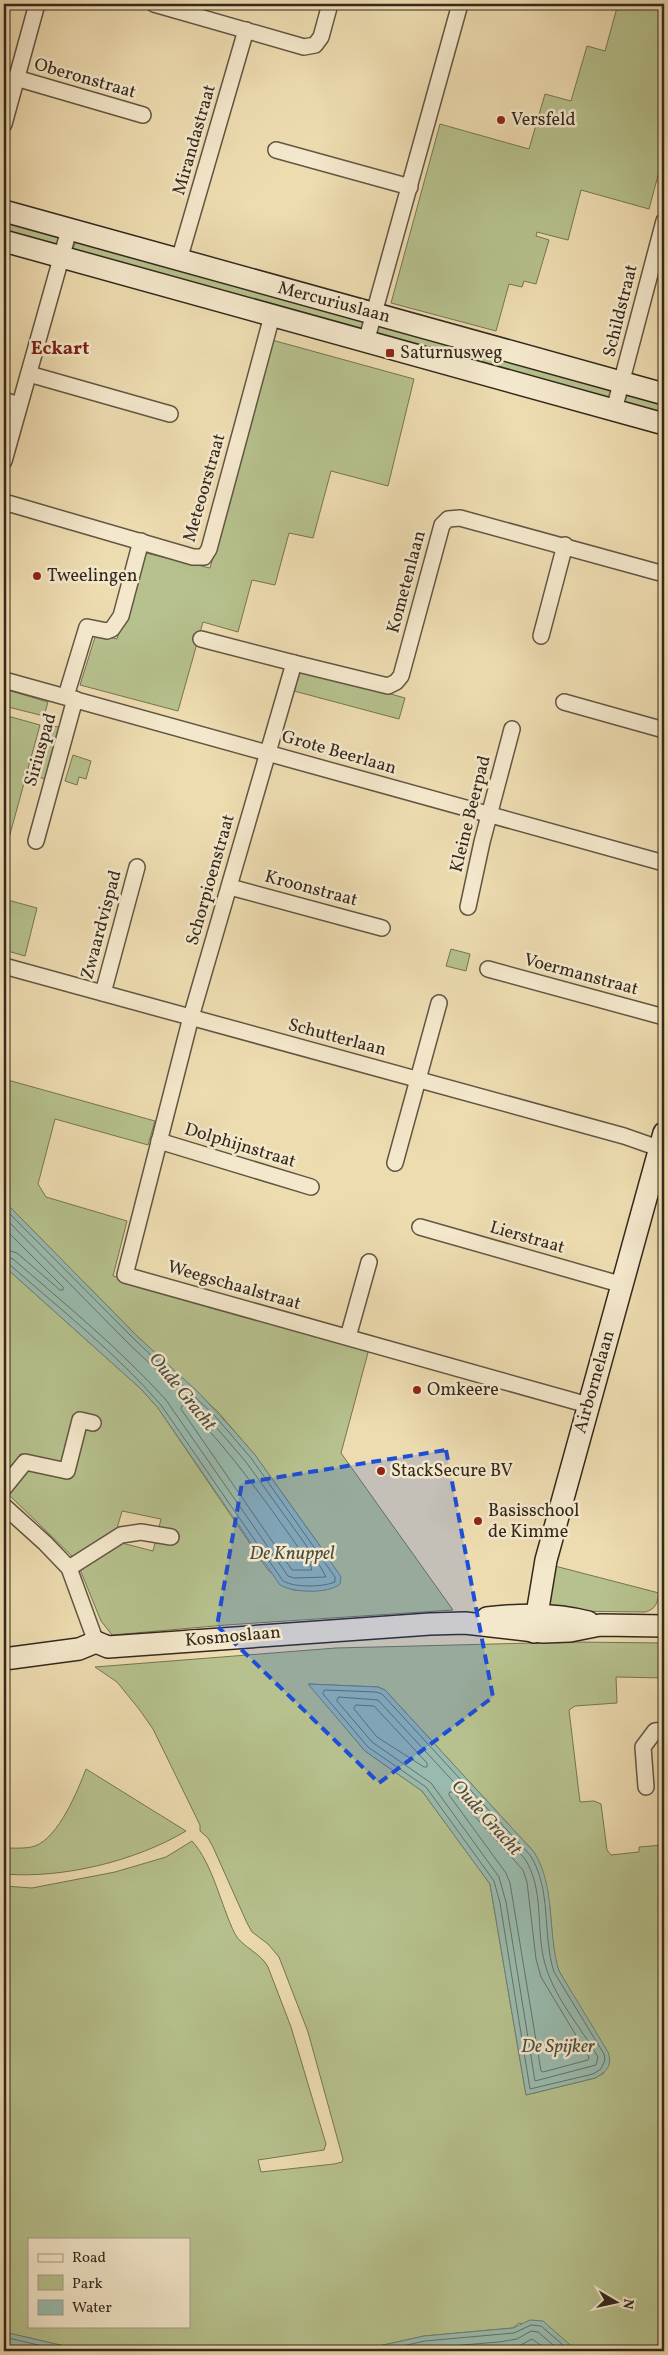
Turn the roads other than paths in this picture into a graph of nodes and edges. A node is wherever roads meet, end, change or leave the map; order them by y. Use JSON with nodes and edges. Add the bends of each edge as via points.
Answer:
{"nodes":[{"id":1,"x":37,"y":4,"type":"edge"},
{"id":2,"x":154,"y":4,"type":"edge"},
{"id":3,"x":330,"y":4,"type":"edge"},
{"id":4,"x":460,"y":4,"type":"edge"},
{"id":5,"x":246,"y":30,"type":"junction"},
{"id":6,"x":16,"y":78,"type":"junction"},
{"id":7,"x":143,"y":115,"type":"dead end"},
{"id":8,"x":4,"y":124,"type":"edge"},
{"id":9,"x":276,"y":150,"type":"dead end"},
{"id":10,"x":410,"y":187,"type":"junction"},
{"id":11,"x":4,"y":211,"type":"edge"},
{"id":12,"x":664,"y":221,"type":"edge"},
{"id":13,"x":69,"y":230,"type":"junction"},
{"id":14,"x":4,"y":242,"type":"edge"},
{"id":15,"x":61,"y":257,"type":"junction"},
{"id":16,"x":179,"y":260,"type":"junction"},
{"id":17,"x":658,"y":268,"type":"edge"},
{"id":18,"x":374,"y":314,"type":"junction"},
{"id":19,"x":272,"y":316,"type":"junction"},
{"id":20,"x":366,"y":342,"type":"junction"},
{"id":21,"x":29,"y":374,"type":"junction"},
{"id":22,"x":622,"y":382,"type":"junction"},
{"id":23,"x":664,"y":394,"type":"edge"},
{"id":24,"x":4,"y":400,"type":"edge"},
{"id":25,"x":19,"y":405,"type":"junction"},
{"id":26,"x":614,"y":410,"type":"junction"},
{"id":27,"x":170,"y":414,"type":"dead end"},
{"id":28,"x":664,"y":424,"type":"edge"},
{"id":29,"x":4,"y":461,"type":"edge"},
{"id":30,"x":4,"y":502,"type":"edge"},
{"id":31,"x":141,"y":541,"type":"junction"},
{"id":32,"x":565,"y":545,"type":"junction"},
{"id":33,"x":664,"y":574,"type":"edge"},
{"id":34,"x":541,"y":636,"type":"dead end"},
{"id":35,"x":201,"y":638,"type":"dead end"},
{"id":36,"x":294,"y":663,"type":"junction"},
{"id":37,"x":4,"y":680,"type":"edge"},
{"id":38,"x":70,"y":698,"type":"junction"},
{"id":39,"x":564,"y":702,"type":"dead end"},
{"id":40,"x":512,"y":729,"type":"dead end"},
{"id":41,"x":664,"y":730,"type":"edge"},
{"id":42,"x":268,"y":752,"type":"junction"},
{"id":43,"x":489,"y":815,"type":"junction"},
{"id":44,"x":36,"y":841,"type":"dead end"},
{"id":45,"x":664,"y":863,"type":"edge"},
{"id":46,"x":137,"y":867,"type":"dead end"},
{"id":47,"x":230,"y":887,"type":"junction"},
{"id":48,"x":468,"y":907,"type":"dead end"},
{"id":49,"x":382,"y":928,"type":"dead end"},
{"id":50,"x":4,"y":966,"type":"edge"},
{"id":51,"x":488,"y":969,"type":"dead end"},
{"id":52,"x":103,"y":993,"type":"junction"},
{"id":53,"x":439,"y":1003,"type":"dead end"},
{"id":54,"x":191,"y":1017,"type":"junction"},
{"id":55,"x":664,"y":1017,"type":"edge"},
{"id":56,"x":418,"y":1080,"type":"junction"},
{"id":57,"x":159,"y":1141,"type":"junction"},
{"id":58,"x":663,"y":1144,"type":"edge"},
{"id":59,"x":396,"y":1163,"type":"dead end"},
{"id":60,"x":311,"y":1187,"type":"dead end"},
{"id":61,"x":420,"y":1227,"type":"dead end"},
{"id":62,"x":369,"y":1262,"type":"dead end"},
{"id":63,"x":623,"y":1285,"type":"junction"},
{"id":64,"x":348,"y":1337,"type":"junction"},
{"id":65,"x":588,"y":1405,"type":"junction"},
{"id":66,"x":93,"y":1423,"type":"dead end"},
{"id":67,"x":4,"y":1488,"type":"edge"},
{"id":68,"x":4,"y":1506,"type":"edge"},
{"id":69,"x":172,"y":1537,"type":"dead end"},
{"id":70,"x":69,"y":1568,"type":"junction"},
{"id":71,"x":535,"y":1623,"type":"junction"},
{"id":72,"x":664,"y":1626,"type":"edge"},
{"id":73,"x":96,"y":1642,"type":"junction"},
{"id":74,"x":4,"y":1659,"type":"edge"},
{"id":75,"x":664,"y":1730,"type":"edge"},
{"id":76,"x":646,"y":1786,"type":"dead end"}],
"edges":[{"from":1,"to":6,"type":"street","name":"Oberonstraat"},
{"from":2,"to":5,"type":"street"},
{"from":3,"to":5,"type":"street","via":[[321,37],[315,45],[304,47]]},
{"from":4,"to":10,"type":"street"},
{"from":5,"to":16,"type":"street","name":"Mirandastraat"},
{"from":6,"to":7,"type":"street","name":"Oberonstraat"},
{"from":6,"to":8,"type":"street","name":"Oberonstraat"},
{"from":9,"to":10,"type":"street"},
{"from":10,"to":18,"type":"street"},
{"from":11,"to":13,"type":"street","name":"Mercuriuslaan"},
{"from":12,"to":17,"type":"street","name":"Schildstraat"},
{"from":13,"to":15,"type":"street"},
{"from":13,"to":16,"type":"street","name":"Mercuriuslaan"},
{"from":14,"to":15,"type":"street","name":"Mercuriuslaan"},
{"from":15,"to":19,"type":"street","name":"Mercuriuslaan"},
{"from":15,"to":21,"type":"street"},
{"from":16,"to":18,"type":"street","name":"Mercuriuslaan"},
{"from":17,"to":22,"type":"street","name":"Schildstraat"},
{"from":18,"to":20,"type":"street"},
{"from":18,"to":22,"type":"street","name":"Mercuriuslaan"},
{"from":19,"to":20,"type":"street","name":"Mercuriuslaan"},
{"from":19,"to":31,"type":"street","name":"Meteoorstraat","via":[[210,549],[204,557],[193,557]]},
{"from":20,"to":26,"type":"street","name":"Mercuriuslaan"},
{"from":21,"to":25,"type":"street"},
{"from":21,"to":27,"type":"street"},
{"from":22,"to":23,"type":"street","name":"Mercuriuslaan"},
{"from":22,"to":26,"type":"street","name":"Schildstraat"},
{"from":24,"to":25,"type":"street"},
{"from":25,"to":29,"type":"street"},
{"from":26,"to":28,"type":"street","name":"Mercuriuslaan"},
{"from":30,"to":31,"type":"street","name":"Meteoorstraat"},
{"from":31,"to":38,"type":"street","name":"Siriuspad","via":[[121,616],[112,630],[87,627]]},
{"from":32,"to":33,"type":"street","name":"Kometenlaan"},
{"from":32,"to":34,"type":"street"},
{"from":32,"to":36,"type":"street","name":"Kometenlaan","via":[[460,518],[448,519],[442,524],[401,676],[396,682],[388,686]]},
{"from":35,"to":36,"type":"street","name":"Kometenlaan"},
{"from":36,"to":42,"type":"street"},
{"from":37,"to":38,"type":"street","name":"Grote Beerlaan"},
{"from":38,"to":42,"type":"street","name":"Grote Beerlaan"},
{"from":38,"to":44,"type":"street","name":"Siriuspad"},
{"from":39,"to":41,"type":"street"},
{"from":40,"to":43,"type":"street","name":"Kleine Beerpad"},
{"from":42,"to":43,"type":"street","name":"Grote Beerlaan"},
{"from":42,"to":47,"type":"street","name":"Schorpioenstraat"},
{"from":43,"to":45,"type":"street","name":"Grote Beerlaan"},
{"from":43,"to":48,"type":"street","name":"Kleine Beerpad"},
{"from":46,"to":52,"type":"street","name":"Zwaardvispad"},
{"from":47,"to":49,"type":"street","name":"Kroonstraat"},
{"from":47,"to":54,"type":"street","name":"Schorpioenstraat"},
{"from":50,"to":52,"type":"street","name":"Schutterlaan"},
{"from":51,"to":55,"type":"street","name":"Voermanstraat"},
{"from":52,"to":54,"type":"street","name":"Schutterlaan"},
{"from":53,"to":56,"type":"street"},
{"from":54,"to":56,"type":"street","name":"Schutterlaan"},
{"from":54,"to":57,"type":"street","name":"Weegschaalstraat"},
{"from":56,"to":58,"type":"street","name":"Schutterlaan"},
{"from":56,"to":59,"type":"street"},
{"from":57,"to":60,"type":"street","name":"Dolphijnstraat"},
{"from":57,"to":64,"type":"street","name":"Weegschaalstraat","via":[[125,1275]]},
{"from":58,"to":63,"type":"street","name":"Airbornelaan"},
{"from":61,"to":63,"type":"street","name":"Lierstraat"},
{"from":62,"to":64,"type":"street"},
{"from":63,"to":65,"type":"street","name":"Airbornelaan"},
{"from":64,"to":65,"type":"street","name":"Weegschaalstraat"},
{"from":65,"to":71,"type":"street","name":"Airbornelaan","via":[[546,1560]]},
{"from":66,"to":67,"type":"street","via":[[80,1420],[67,1471],[25,1462]]},
{"from":68,"to":70,"type":"street"},
{"from":69,"to":70,"type":"street","via":[[141,1532],[121,1535]]},
{"from":70,"to":73,"type":"street"},
{"from":71,"to":72,"type":"street","name":"Kosmoslaan","via":[[570,1631],[600,1625]]},
{"from":71,"to":73,"type":"street","name":"Kosmoslaan","via":[[275,1634],[108,1647]]},
{"from":73,"to":74,"type":"street","name":"Kosmoslaan","via":[[79,1649]]},
{"from":75,"to":76,"type":"street","via":[[655,1731],[643,1747]]}]}
